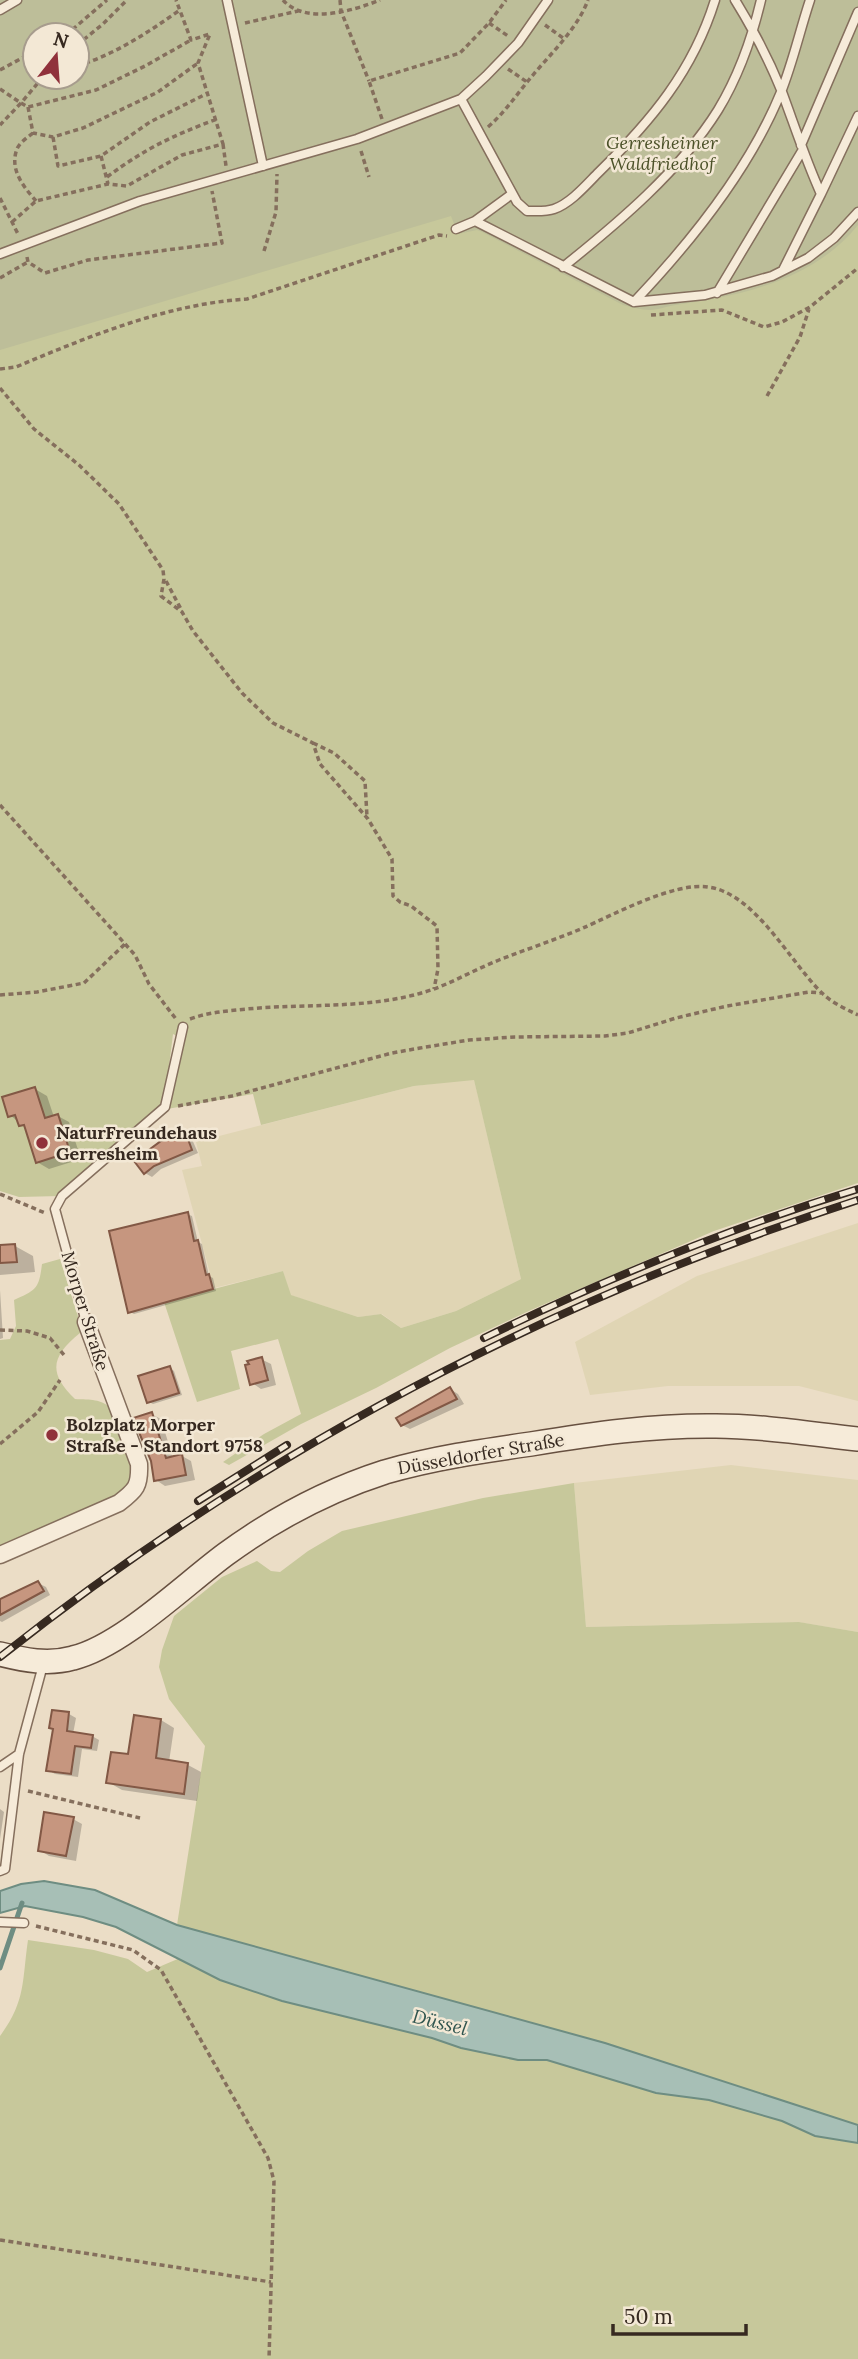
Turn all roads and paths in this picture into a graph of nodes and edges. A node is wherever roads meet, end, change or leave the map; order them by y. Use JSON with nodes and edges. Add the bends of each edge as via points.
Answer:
{"nodes":[{"id":1,"x":17,"y":0,"type":"edge"},
{"id":2,"x":107,"y":0,"type":"edge"},
{"id":3,"x":127,"y":0,"type":"edge"},
{"id":4,"x":176,"y":0,"type":"edge"},
{"id":5,"x":227,"y":0,"type":"edge"},
{"id":6,"x":283,"y":0,"type":"edge"},
{"id":7,"x":340,"y":0,"type":"edge"},
{"id":8,"x":380,"y":0,"type":"edge"},
{"id":9,"x":506,"y":0,"type":"edge"},
{"id":10,"x":548,"y":0,"type":"edge"},
{"id":11,"x":588,"y":0,"type":"edge"},
{"id":12,"x":715,"y":0,"type":"edge"},
{"id":13,"x":735,"y":0,"type":"edge"},
{"id":14,"x":761,"y":0,"type":"edge"},
{"id":15,"x":810,"y":0,"type":"edge"},
{"id":16,"x":0,"y":10,"type":"edge"},
{"id":17,"x":180,"y":10,"type":"junction"},
{"id":18,"x":298,"y":11,"type":"junction"},
{"id":19,"x":341,"y":11,"type":"junction"},
{"id":20,"x":858,"y":12,"type":"edge"},
{"id":21,"x":537,"y":19,"type":"junction"},
{"id":22,"x":82,"y":21,"type":"edge"},
{"id":23,"x":489,"y":23,"type":"junction"},
{"id":24,"x":232,"y":26,"type":"junction"},
{"id":25,"x":754,"y":31,"type":"junction"},
{"id":26,"x":91,"y":34,"type":"edge"},
{"id":27,"x":210,"y":34,"type":"junction"},
{"id":28,"x":563,"y":38,"type":"junction"},
{"id":29,"x":191,"y":40,"type":"junction"},
{"id":30,"x":518,"y":43,"type":"junction"},
{"id":31,"x":21,"y":59,"type":"edge"},
{"id":32,"x":91,"y":61,"type":"edge"},
{"id":33,"x":198,"y":63,"type":"junction"},
{"id":34,"x":499,"y":63,"type":"junction"},
{"id":35,"x":0,"y":70,"type":"edge"},
{"id":36,"x":369,"y":82,"type":"junction"},
{"id":37,"x":527,"y":82,"type":"junction"},
{"id":38,"x":0,"y":89,"type":"edge"},
{"id":39,"x":31,"y":91,"type":"edge"},
{"id":40,"x":781,"y":91,"type":"junction"},
{"id":41,"x":208,"y":93,"type":"junction"},
{"id":42,"x":461,"y":99,"type":"junction"},
{"id":43,"x":21,"y":103,"type":"junction"},
{"id":44,"x":28,"y":107,"type":"junction"},
{"id":45,"x":858,"y":116,"type":"edge"},
{"id":46,"x":217,"y":119,"type":"junction"},
{"id":47,"x":0,"y":125,"type":"edge"},
{"id":48,"x":385,"y":129,"type":"junction"},
{"id":49,"x":33,"y":133,"type":"junction"},
{"id":50,"x":480,"y":133,"type":"junction"},
{"id":51,"x":53,"y":137,"type":"junction"},
{"id":52,"x":357,"y":139,"type":"junction"},
{"id":53,"x":223,"y":144,"type":"junction"},
{"id":54,"x":801,"y":148,"type":"junction"},
{"id":55,"x":101,"y":156,"type":"junction"},
{"id":56,"x":279,"y":162,"type":"junction"},
{"id":57,"x":263,"y":166,"type":"junction"},
{"id":58,"x":228,"y":176,"type":"junction"},
{"id":59,"x":107,"y":177,"type":"junction"},
{"id":60,"x":369,"y":177,"type":"dead end"},
{"id":61,"x":210,"y":181,"type":"junction"},
{"id":62,"x":108,"y":184,"type":"junction"},
{"id":63,"x":512,"y":194,"type":"junction"},
{"id":64,"x":821,"y":194,"type":"junction"},
{"id":65,"x":0,"y":198,"type":"edge"},
{"id":66,"x":36,"y":201,"type":"junction"},
{"id":67,"x":858,"y":212,"type":"edge"},
{"id":68,"x":475,"y":221,"type":"junction"},
{"id":69,"x":12,"y":222,"type":"junction"},
{"id":70,"x":453,"y":233,"type":"joint"},
{"id":71,"x":24,"y":244,"type":"junction"},
{"id":72,"x":264,"y":251,"type":"dead end"},
{"id":73,"x":0,"y":254,"type":"edge"},
{"id":74,"x":28,"y":262,"type":"junction"},
{"id":75,"x":563,"y":267,"type":"junction"},
{"id":76,"x":858,"y":268,"type":"edge"},
{"id":77,"x":783,"y":270,"type":"junction"},
{"id":78,"x":0,"y":278,"type":"edge"},
{"id":79,"x":717,"y":293,"type":"junction"},
{"id":80,"x":634,"y":302,"type":"junction"},
{"id":81,"x":810,"y":307,"type":"junction"},
{"id":82,"x":642,"y":314,"type":"dead end"},
{"id":83,"x":0,"y":369,"type":"edge"},
{"id":84,"x":0,"y":388,"type":"edge"},
{"id":85,"x":767,"y":396,"type":"dead end"},
{"id":86,"x":164,"y":579,"type":"junction"},
{"id":87,"x":182,"y":612,"type":"junction"},
{"id":88,"x":313,"y":743,"type":"junction"},
{"id":89,"x":0,"y":805,"type":"edge"},
{"id":90,"x":368,"y":819,"type":"junction"},
{"id":91,"x":125,"y":944,"type":"junction"},
{"id":92,"x":434,"y":989,"type":"junction"},
{"id":93,"x":821,"y":993,"type":"junction"},
{"id":94,"x":0,"y":995,"type":"edge"},
{"id":95,"x":858,"y":1015,"type":"edge"},
{"id":96,"x":183,"y":1027,"type":"junction"},
{"id":97,"x":165,"y":1107,"type":"junction"},
{"id":98,"x":0,"y":1194,"type":"edge"},
{"id":99,"x":56,"y":1218,"type":"junction"},
{"id":100,"x":0,"y":1330,"type":"edge"},
{"id":101,"x":87,"y":1331,"type":"joint"},
{"id":102,"x":64,"y":1355,"type":"dead end"},
{"id":103,"x":60,"y":1380,"type":"dead end"},
{"id":104,"x":858,"y":1440,"type":"edge"},
{"id":105,"x":0,"y":1444,"type":"edge"},
{"id":106,"x":0,"y":1555,"type":"edge"},
{"id":107,"x":0,"y":1654,"type":"edge"},
{"id":108,"x":44,"y":1662,"type":"junction"},
{"id":109,"x":19,"y":1754,"type":"junction"},
{"id":110,"x":0,"y":1768,"type":"edge"},
{"id":111,"x":15,"y":1788,"type":"junction"},
{"id":112,"x":140,"y":1818,"type":"dead end"},
{"id":113,"x":3,"y":1870,"type":"edge"},
{"id":114,"x":2,"y":1922,"type":"edge"},
{"id":115,"x":24,"y":1923,"type":"joint"},
{"id":116,"x":0,"y":2240,"type":"edge"},
{"id":117,"x":271,"y":2282,"type":"junction"},
{"id":118,"x":269,"y":2359,"type":"edge"}],
"edges":[{"from":1,"to":16,"type":"lane"},
{"from":2,"to":22,"type":"path"},
{"from":3,"to":26,"type":"path"},
{"from":4,"to":17,"type":"path"},
{"from":5,"to":24,"type":"lane"},
{"from":6,"to":18,"type":"path"},
{"from":7,"to":19,"type":"path"},
{"from":8,"to":19,"type":"path"},
{"from":9,"to":23,"type":"path"},
{"from":10,"to":21,"type":"lane"},
{"from":11,"to":28,"type":"path"},
{"from":12,"to":63,"type":"lane","via":[[684,73],[626,147],[564,205],[552,210],[527,211]]},
{"from":13,"to":25,"type":"lane"},
{"from":14,"to":25,"type":"lane"},
{"from":15,"to":40,"type":"lane"},
{"from":17,"to":29,"type":"path"},
{"from":17,"to":32,"type":"path","via":[[137,40]]},
{"from":18,"to":19,"type":"path"},
{"from":18,"to":24,"type":"path"},
{"from":19,"to":36,"type":"path"},
{"from":20,"to":54,"type":"lane"},
{"from":21,"to":28,"type":"path"},
{"from":21,"to":30,"type":"lane"},
{"from":23,"to":30,"type":"path"},
{"from":23,"to":36,"type":"path","via":[[460,52]]},
{"from":24,"to":27,"type":"path"},
{"from":24,"to":57,"type":"lane"},
{"from":25,"to":40,"type":"lane"},
{"from":25,"to":75,"type":"lane","via":[[718,110],[686,152],[602,236]]},
{"from":27,"to":29,"type":"path"},
{"from":27,"to":33,"type":"path"},
{"from":28,"to":37,"type":"path"},
{"from":29,"to":44,"type":"path","via":[[96,90]]},
{"from":30,"to":34,"type":"lane"},
{"from":31,"to":35,"type":"path"},
{"from":33,"to":41,"type":"path"},
{"from":33,"to":51,"type":"path","via":[[158,92],[83,128]]},
{"from":34,"to":37,"type":"path"},
{"from":34,"to":42,"type":"lane"},
{"from":36,"to":48,"type":"path"},
{"from":37,"to":50,"type":"path","via":[[502,115]]},
{"from":38,"to":43,"type":"path"},
{"from":39,"to":43,"type":"path"},
{"from":40,"to":54,"type":"lane"},
{"from":40,"to":80,"type":"lane","via":[[720,199]]},
{"from":41,"to":46,"type":"path"},
{"from":41,"to":55,"type":"path","via":[[150,122]]},
{"from":42,"to":48,"type":"lane"},
{"from":42,"to":50,"type":"lane"},
{"from":43,"to":44,"type":"path"},
{"from":43,"to":47,"type":"path"},
{"from":44,"to":49,"type":"path"},
{"from":45,"to":64,"type":"lane"},
{"from":46,"to":53,"type":"path"},
{"from":46,"to":59,"type":"path","via":[[170,137]]},
{"from":48,"to":52,"type":"lane"},
{"from":49,"to":51,"type":"path"},
{"from":49,"to":66,"type":"path","via":[[17,147],[14,164],[22,185]]},
{"from":50,"to":63,"type":"lane"},
{"from":51,"to":55,"type":"path","via":[[58,166]]},
{"from":52,"to":56,"type":"lane"},
{"from":52,"to":60,"type":"path"},
{"from":53,"to":58,"type":"path"},
{"from":53,"to":62,"type":"path","via":[[182,155],[127,186]]},
{"from":54,"to":64,"type":"lane"},
{"from":54,"to":79,"type":"lane"},
{"from":55,"to":59,"type":"path"},
{"from":56,"to":57,"type":"lane"},
{"from":56,"to":72,"type":"path","via":[[276,212]]},
{"from":57,"to":58,"type":"lane"},
{"from":58,"to":61,"type":"lane"},
{"from":59,"to":62,"type":"path"},
{"from":61,"to":71,"type":"lane","via":[[140,201]]},
{"from":61,"to":74,"type":"path","via":[[222,243],[88,260],[45,273]]},
{"from":62,"to":66,"type":"path"},
{"from":63,"to":68,"type":"lane"},
{"from":64,"to":77,"type":"lane"},
{"from":65,"to":69,"type":"path"},
{"from":66,"to":69,"type":"path"},
{"from":67,"to":77,"type":"lane","via":[[834,238]]},
{"from":68,"to":70,"type":"lane"},
{"from":68,"to":75,"type":"lane"},
{"from":69,"to":71,"type":"path"},
{"from":70,"to":83,"type":"path","via":[[247,299],[218,300],[139,320]]},
{"from":71,"to":73,"type":"lane"},
{"from":71,"to":74,"type":"path"},
{"from":74,"to":78,"type":"path"},
{"from":75,"to":80,"type":"lane"},
{"from":76,"to":81,"type":"path"},
{"from":77,"to":79,"type":"lane"},
{"from":79,"to":80,"type":"lane"},
{"from":81,"to":82,"type":"path","via":[[764,327],[722,310]]},
{"from":81,"to":85,"type":"path","via":[[800,337]]},
{"from":84,"to":86,"type":"path","via":[[34,429],[119,504],[163,570]]},
{"from":86,"to":87,"type":"path"},
{"from":86,"to":87,"type":"path","via":[[161,596]]},
{"from":87,"to":88,"type":"path","via":[[242,693],[273,723]]},
{"from":88,"to":90,"type":"path","via":[[320,764]]},
{"from":88,"to":90,"type":"path","via":[[334,753],[365,780]]},
{"from":89,"to":91,"type":"path"},
{"from":90,"to":92,"type":"path","via":[[392,859],[393,896],[437,926]]},
{"from":91,"to":94,"type":"path","via":[[85,984]]},
{"from":91,"to":96,"type":"path"},
{"from":92,"to":93,"type":"path","via":[[670,891],[708,887],[744,905]]},
{"from":92,"to":96,"type":"path","via":[[374,1003],[210,1012]]},
{"from":93,"to":95,"type":"path"},
{"from":93,"to":97,"type":"path","via":[[727,1006],[628,1033],[469,1040],[419,1048],[232,1096]]},
{"from":96,"to":97,"type":"lane"},
{"from":97,"to":99,"type":"lane","via":[[62,1196]]},
{"from":98,"to":99,"type":"path"},
{"from":99,"to":101,"type":"lane","name":"Morper Straße"},
{"from":100,"to":102,"type":"path","via":[[50,1338]]},
{"from":101,"to":106,"type":"street","name":"Morper Straße","via":[[139,1464],[134,1492],[119,1503]]},
{"from":103,"to":105,"type":"path","via":[[38,1412]]},
{"from":104,"to":108,"type":"main road","name":"Düsseldorfer Straße","via":[[737,1427],[659,1428],[486,1450],[409,1466],[358,1482],[292,1512],[227,1553],[113,1640],[73,1658]]},
{"from":107,"to":108,"type":"main road"},
{"from":108,"to":109,"type":"lane"},
{"from":109,"to":110,"type":"lane"},
{"from":109,"to":111,"type":"lane"},
{"from":111,"to":112,"type":"path"},
{"from":111,"to":113,"type":"lane"},
{"from":114,"to":115,"type":"lane"},
{"from":115,"to":117,"type":"path","via":[[133,1950],[161,1969],[268,2158],[274,2181]]},
{"from":116,"to":117,"type":"path"},
{"from":117,"to":118,"type":"path"}]}
